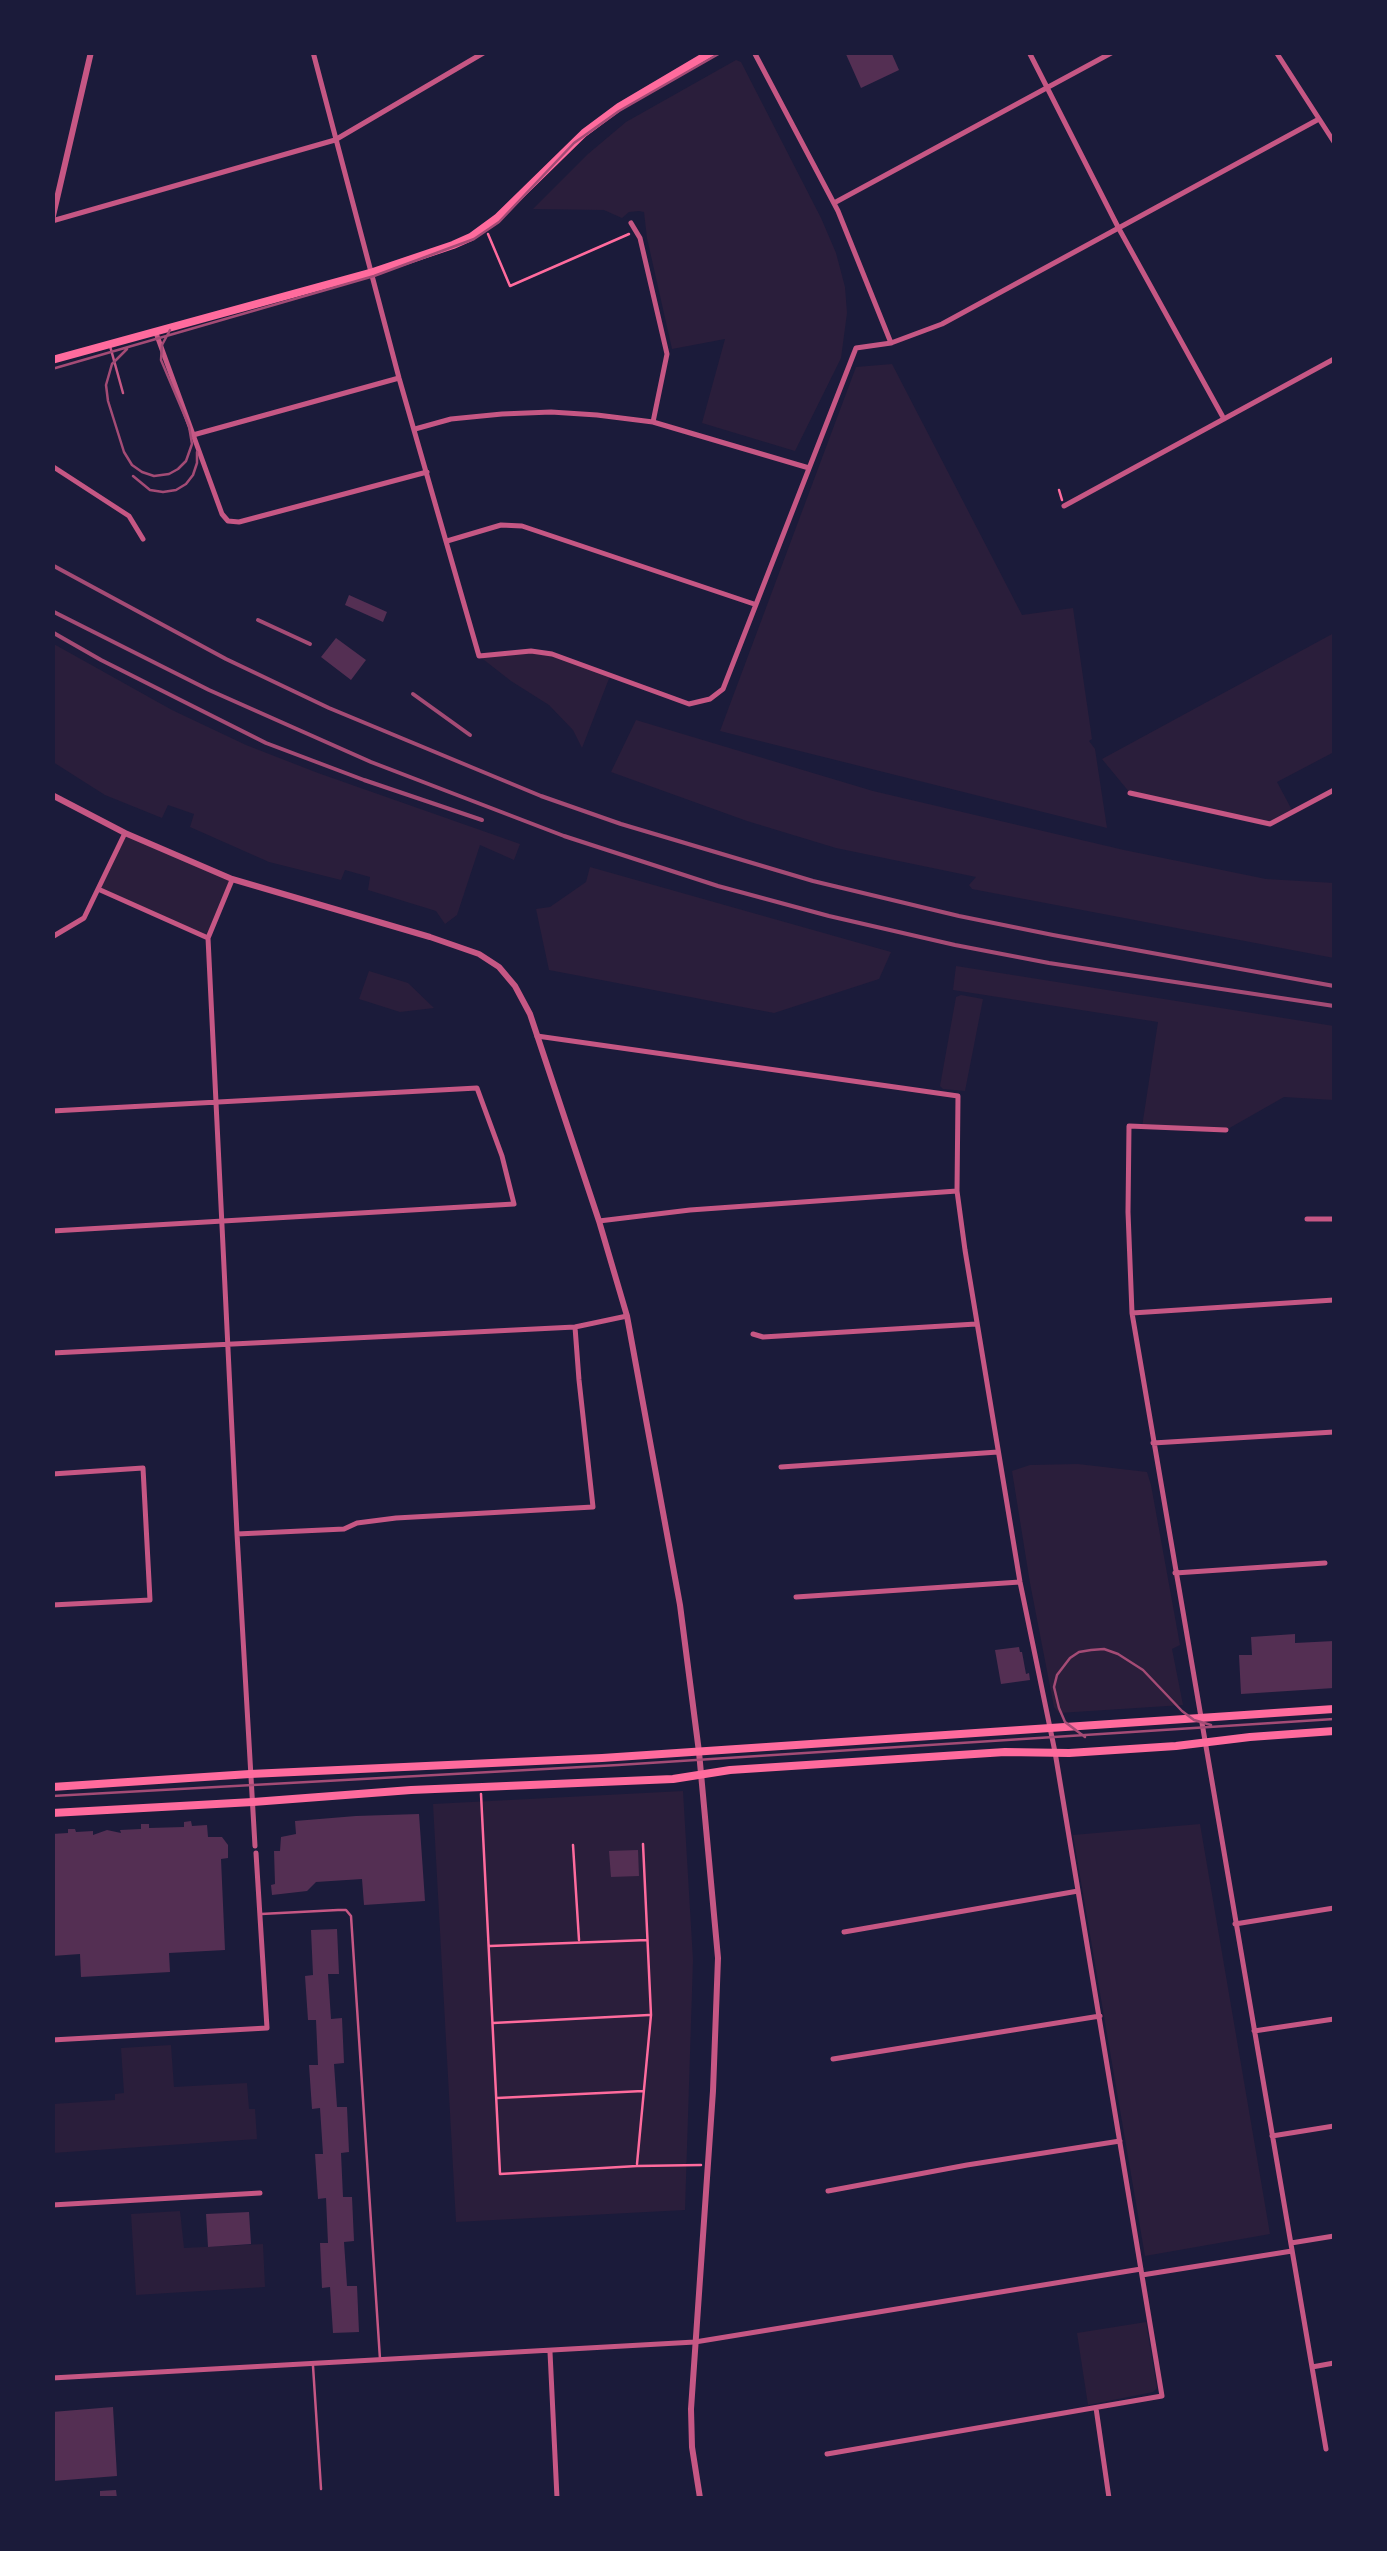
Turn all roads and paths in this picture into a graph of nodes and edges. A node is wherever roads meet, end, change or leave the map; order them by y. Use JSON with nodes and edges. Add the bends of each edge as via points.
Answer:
{"nodes":[{"id":1,"x":91,"y":52,"type":"edge"},
{"id":2,"x":313,"y":52,"type":"edge"},
{"id":3,"x":486,"y":52,"type":"edge"},
{"id":4,"x":712,"y":52,"type":"edge"},
{"id":5,"x":754,"y":52,"type":"edge"},
{"id":6,"x":1028,"y":52,"type":"edge"},
{"id":7,"x":1113,"y":52,"type":"edge"},
{"id":8,"x":1276,"y":52,"type":"edge"},
{"id":9,"x":1047,"y":88,"type":"junction"},
{"id":10,"x":1319,"y":119,"type":"junction"},
{"id":11,"x":336,"y":140,"type":"junction"},
{"id":12,"x":1334,"y":142,"type":"edge"},
{"id":13,"x":834,"y":203,"type":"junction"},
{"id":14,"x":52,"y":220,"type":"edge"},
{"id":15,"x":631,"y":223,"type":"dead end"},
{"id":16,"x":1118,"y":227,"type":"junction"},
{"id":17,"x":486,"y":228,"type":"junction"},
{"id":18,"x":636,"y":231,"type":"junction"},
{"id":19,"x":373,"y":272,"type":"junction"},
{"id":20,"x":156,"y":332,"type":"junction"},
{"id":21,"x":892,"y":343,"type":"junction"},
{"id":22,"x":110,"y":344,"type":"junction"},
{"id":23,"x":1334,"y":359,"type":"edge"},
{"id":24,"x":52,"y":360,"type":"edge"},
{"id":25,"x":400,"y":378,"type":"junction"},
{"id":26,"x":123,"y":393,"type":"dead end"},
{"id":27,"x":1224,"y":418,"type":"junction"},
{"id":28,"x":653,"y":422,"type":"junction"},
{"id":29,"x":415,"y":429,"type":"junction"},
{"id":30,"x":194,"y":435,"type":"junction"},
{"id":31,"x":52,"y":466,"type":"edge"},
{"id":32,"x":808,"y":468,"type":"junction"},
{"id":33,"x":427,"y":472,"type":"junction"},
{"id":34,"x":1064,"y":506,"type":"dead end"},
{"id":35,"x":143,"y":538,"type":"dead end"},
{"id":36,"x":448,"y":541,"type":"junction"},
{"id":37,"x":755,"y":604,"type":"junction"},
{"id":38,"x":1334,"y":790,"type":"edge"},
{"id":39,"x":1130,"y":792,"type":"dead end"},
{"id":40,"x":52,"y":794,"type":"edge"},
{"id":41,"x":124,"y":834,"type":"junction"},
{"id":42,"x":232,"y":879,"type":"junction"},
{"id":43,"x":98,"y":889,"type":"junction"},
{"id":44,"x":52,"y":937,"type":"edge"},
{"id":45,"x":208,"y":938,"type":"junction"},
{"id":46,"x":538,"y":1036,"type":"junction"},
{"id":47,"x":216,"y":1101,"type":"junction"},
{"id":48,"x":52,"y":1111,"type":"edge"},
{"id":49,"x":1226,"y":1130,"type":"dead end"},
{"id":50,"x":957,"y":1191,"type":"junction"},
{"id":51,"x":1307,"y":1218,"type":"dead end"},
{"id":52,"x":1334,"y":1219,"type":"edge"},
{"id":53,"x":222,"y":1221,"type":"junction"},
{"id":54,"x":599,"y":1221,"type":"junction"},
{"id":55,"x":52,"y":1231,"type":"edge"},
{"id":56,"x":1334,"y":1300,"type":"edge"},
{"id":57,"x":1132,"y":1313,"type":"junction"},
{"id":58,"x":628,"y":1316,"type":"junction"},
{"id":59,"x":976,"y":1324,"type":"junction"},
{"id":60,"x":576,"y":1327,"type":"junction"},
{"id":61,"x":753,"y":1334,"type":"dead end"},
{"id":62,"x":229,"y":1343,"type":"junction"},
{"id":63,"x":52,"y":1353,"type":"edge"},
{"id":64,"x":1334,"y":1432,"type":"edge"},
{"id":65,"x":1152,"y":1443,"type":"junction"},
{"id":66,"x":998,"y":1452,"type":"junction"},
{"id":67,"x":782,"y":1468,"type":"dead end"},
{"id":68,"x":52,"y":1474,"type":"edge"},
{"id":69,"x":237,"y":1534,"type":"junction"},
{"id":70,"x":1324,"y":1563,"type":"dead end"},
{"id":71,"x":1175,"y":1573,"type":"junction"},
{"id":72,"x":1020,"y":1582,"type":"junction"},
{"id":73,"x":796,"y":1597,"type":"dead end"},
{"id":74,"x":52,"y":1605,"type":"edge"},
{"id":75,"x":1334,"y":1708,"type":"edge"},
{"id":76,"x":1200,"y":1717,"type":"junction"},
{"id":77,"x":1050,"y":1729,"type":"junction"},
{"id":78,"x":1334,"y":1731,"type":"edge"},
{"id":79,"x":1204,"y":1744,"type":"junction"},
{"id":80,"x":699,"y":1752,"type":"junction"},
{"id":81,"x":1055,"y":1752,"type":"junction"},
{"id":82,"x":250,"y":1774,"type":"junction"},
{"id":83,"x":701,"y":1776,"type":"junction"},
{"id":84,"x":52,"y":1787,"type":"edge"},
{"id":85,"x":481,"y":1787,"type":"junction"},
{"id":86,"x":253,"y":1802,"type":"junction"},
{"id":87,"x":52,"y":1812,"type":"edge"},
{"id":88,"x":643,"y":1844,"type":"dead end"},
{"id":89,"x":573,"y":1845,"type":"dead end"},
{"id":90,"x":1078,"y":1892,"type":"junction"},
{"id":91,"x":1334,"y":1908,"type":"edge"},
{"id":92,"x":260,"y":1914,"type":"junction"},
{"id":93,"x":1235,"y":1924,"type":"junction"},
{"id":94,"x":844,"y":1932,"type":"dead end"},
{"id":95,"x":648,"y":1940,"type":"junction"},
{"id":96,"x":580,"y":1942,"type":"junction"},
{"id":97,"x":489,"y":1946,"type":"junction"},
{"id":98,"x":651,"y":2015,"type":"junction"},
{"id":99,"x":1100,"y":2016,"type":"junction"},
{"id":100,"x":1334,"y":2019,"type":"edge"},
{"id":101,"x":491,"y":2022,"type":"junction"},
{"id":102,"x":1254,"y":2031,"type":"junction"},
{"id":103,"x":52,"y":2040,"type":"edge"},
{"id":104,"x":833,"y":2059,"type":"dead end"},
{"id":105,"x":644,"y":2091,"type":"junction"},
{"id":106,"x":495,"y":2098,"type":"junction"},
{"id":107,"x":1334,"y":2126,"type":"edge"},
{"id":108,"x":1272,"y":2136,"type":"junction"},
{"id":109,"x":1120,"y":2140,"type":"junction"},
{"id":110,"x":708,"y":2165,"type":"junction"},
{"id":111,"x":637,"y":2166,"type":"junction"},
{"id":112,"x":828,"y":2191,"type":"dead end"},
{"id":113,"x":260,"y":2192,"type":"dead end"},
{"id":114,"x":52,"y":2204,"type":"edge"},
{"id":115,"x":1334,"y":2236,"type":"edge"},
{"id":116,"x":1291,"y":2243,"type":"junction"},
{"id":117,"x":1292,"y":2251,"type":"junction"},
{"id":118,"x":1142,"y":2272,"type":"junction"},
{"id":119,"x":694,"y":2342,"type":"junction"},
{"id":120,"x":550,"y":2350,"type":"junction"},
{"id":121,"x":380,"y":2360,"type":"junction"},
{"id":122,"x":312,"y":2363,"type":"junction"},
{"id":123,"x":1334,"y":2363,"type":"edge"},
{"id":124,"x":1312,"y":2367,"type":"junction"},
{"id":125,"x":52,"y":2378,"type":"edge"},
{"id":126,"x":1096,"y":2408,"type":"junction"},
{"id":127,"x":1326,"y":2448,"type":"dead end"},
{"id":128,"x":827,"y":2454,"type":"dead end"},
{"id":129,"x":321,"y":2490,"type":"dead end"},
{"id":130,"x":557,"y":2498,"type":"edge"},
{"id":131,"x":700,"y":2498,"type":"edge"},
{"id":132,"x":1109,"y":2498,"type":"edge"}],
"edges":[{"from":1,"to":14,"type":"street"},
{"from":2,"to":11,"type":"street"},
{"from":3,"to":11,"type":"street"},
{"from":4,"to":17,"type":"main road","via":[[584,132]]},
{"from":5,"to":13,"type":"street"},
{"from":6,"to":9,"type":"street"},
{"from":7,"to":9,"type":"street"},
{"from":8,"to":10,"type":"street"},
{"from":9,"to":13,"type":"street"},
{"from":9,"to":16,"type":"street"},
{"from":10,"to":12,"type":"street"},
{"from":10,"to":16,"type":"street"},
{"from":11,"to":14,"type":"street"},
{"from":11,"to":19,"type":"street"},
{"from":13,"to":21,"type":"street"},
{"from":15,"to":18,"type":"street"},
{"from":16,"to":21,"type":"street","via":[[942,324]]},
{"from":16,"to":27,"type":"street"},
{"from":17,"to":18,"type":"path","via":[[510,286]]},
{"from":17,"to":19,"type":"main road"},
{"from":18,"to":28,"type":"street","via":[[667,354]]},
{"from":19,"to":20,"type":"main road"},
{"from":19,"to":25,"type":"street"},
{"from":20,"to":22,"type":"main road"},
{"from":20,"to":30,"type":"street"},
{"from":21,"to":32,"type":"street","via":[[856,348]]},
{"from":22,"to":24,"type":"main road"},
{"from":22,"to":26,"type":"lane"},
{"from":23,"to":27,"type":"street"},
{"from":25,"to":29,"type":"street"},
{"from":25,"to":30,"type":"street"},
{"from":27,"to":34,"type":"street"},
{"from":28,"to":29,"type":"street","via":[[550,412],[451,419]]},
{"from":28,"to":32,"type":"street"},
{"from":29,"to":33,"type":"street"},
{"from":30,"to":33,"type":"street","via":[[228,521]]},
{"from":31,"to":35,"type":"street","via":[[129,516]]},
{"from":32,"to":37,"type":"street"},
{"from":33,"to":36,"type":"street"},
{"from":36,"to":37,"type":"street","via":[[501,525],[522,526]]},
{"from":36,"to":37,"type":"street","via":[[480,656],[552,654],[689,704],[723,689]]},
{"from":38,"to":39,"type":"street","via":[[1270,824]]},
{"from":40,"to":41,"type":"street"},
{"from":41,"to":42,"type":"street"},
{"from":41,"to":43,"type":"street"},
{"from":42,"to":45,"type":"street"},
{"from":42,"to":46,"type":"street","via":[[479,954],[515,986]]},
{"from":43,"to":44,"type":"street","via":[[84,918]]},
{"from":43,"to":45,"type":"street"},
{"from":45,"to":47,"type":"street"},
{"from":46,"to":50,"type":"street","via":[[958,1096]]},
{"from":46,"to":54,"type":"street"},
{"from":47,"to":48,"type":"street"},
{"from":47,"to":53,"type":"street"},
{"from":47,"to":53,"type":"street","via":[[477,1088],[514,1204]]},
{"from":49,"to":57,"type":"street","via":[[1128,1126]]},
{"from":50,"to":54,"type":"street"},
{"from":50,"to":59,"type":"street"},
{"from":51,"to":52,"type":"street"},
{"from":53,"to":55,"type":"street"},
{"from":53,"to":62,"type":"street"},
{"from":54,"to":58,"type":"street"},
{"from":56,"to":57,"type":"street"},
{"from":57,"to":65,"type":"street"},
{"from":58,"to":60,"type":"street"},
{"from":58,"to":80,"type":"street"},
{"from":59,"to":61,"type":"street"},
{"from":59,"to":66,"type":"street"},
{"from":60,"to":62,"type":"street"},
{"from":60,"to":69,"type":"street","via":[[593,1508]]},
{"from":62,"to":63,"type":"street"},
{"from":62,"to":69,"type":"street"},
{"from":64,"to":65,"type":"street"},
{"from":65,"to":71,"type":"street"},
{"from":66,"to":67,"type":"street"},
{"from":66,"to":72,"type":"street"},
{"from":68,"to":74,"type":"street","via":[[143,1468],[150,1600]]},
{"from":69,"to":82,"type":"street"},
{"from":70,"to":71,"type":"street"},
{"from":71,"to":76,"type":"street"},
{"from":72,"to":73,"type":"street"},
{"from":72,"to":77,"type":"street"},
{"from":75,"to":76,"type":"main road"},
{"from":76,"to":77,"type":"main road"},
{"from":76,"to":79,"type":"street"},
{"from":77,"to":80,"type":"main road"},
{"from":77,"to":81,"type":"street"},
{"from":78,"to":79,"type":"main road"},
{"from":79,"to":81,"type":"main road"},
{"from":79,"to":93,"type":"street"},
{"from":80,"to":82,"type":"main road"},
{"from":80,"to":83,"type":"street"},
{"from":81,"to":83,"type":"main road"},
{"from":81,"to":90,"type":"street"},
{"from":82,"to":84,"type":"main road"},
{"from":82,"to":86,"type":"street"},
{"from":83,"to":85,"type":"main road"},
{"from":83,"to":110,"type":"street","via":[[718,1958]]},
{"from":85,"to":86,"type":"main road"},
{"from":85,"to":97,"type":"path"},
{"from":86,"to":87,"type":"main road"},
{"from":86,"to":92,"type":"street"},
{"from":88,"to":95,"type":"path"},
{"from":89,"to":96,"type":"path"},
{"from":90,"to":94,"type":"street"},
{"from":90,"to":99,"type":"street"},
{"from":91,"to":93,"type":"street"},
{"from":92,"to":103,"type":"street","via":[[267,2028]]},
{"from":92,"to":121,"type":"lane","via":[[346,1910],[351,1916]]},
{"from":93,"to":102,"type":"street"},
{"from":95,"to":96,"type":"path"},
{"from":95,"to":98,"type":"path"},
{"from":96,"to":97,"type":"path"},
{"from":97,"to":101,"type":"path"},
{"from":98,"to":101,"type":"path"},
{"from":98,"to":105,"type":"path"},
{"from":99,"to":104,"type":"street"},
{"from":99,"to":109,"type":"street"},
{"from":100,"to":102,"type":"street"},
{"from":101,"to":106,"type":"path"},
{"from":102,"to":108,"type":"street"},
{"from":105,"to":106,"type":"path"},
{"from":105,"to":111,"type":"path"},
{"from":106,"to":111,"type":"path","via":[[500,2174]]},
{"from":107,"to":108,"type":"street"},
{"from":108,"to":116,"type":"street"},
{"from":109,"to":112,"type":"street"},
{"from":109,"to":118,"type":"street"},
{"from":110,"to":111,"type":"path"},
{"from":110,"to":119,"type":"street"},
{"from":113,"to":114,"type":"street"},
{"from":115,"to":116,"type":"street"},
{"from":116,"to":117,"type":"street"},
{"from":117,"to":118,"type":"street"},
{"from":117,"to":124,"type":"street"},
{"from":118,"to":119,"type":"street"},
{"from":118,"to":126,"type":"street","via":[[1162,2396]]},
{"from":119,"to":120,"type":"street"},
{"from":119,"to":131,"type":"street","via":[[692,2447]]},
{"from":120,"to":121,"type":"street"},
{"from":120,"to":130,"type":"street"},
{"from":121,"to":122,"type":"street"},
{"from":122,"to":125,"type":"street"},
{"from":122,"to":129,"type":"lane"},
{"from":123,"to":124,"type":"street"},
{"from":124,"to":127,"type":"street"},
{"from":126,"to":128,"type":"street"},
{"from":126,"to":132,"type":"street"}]}
